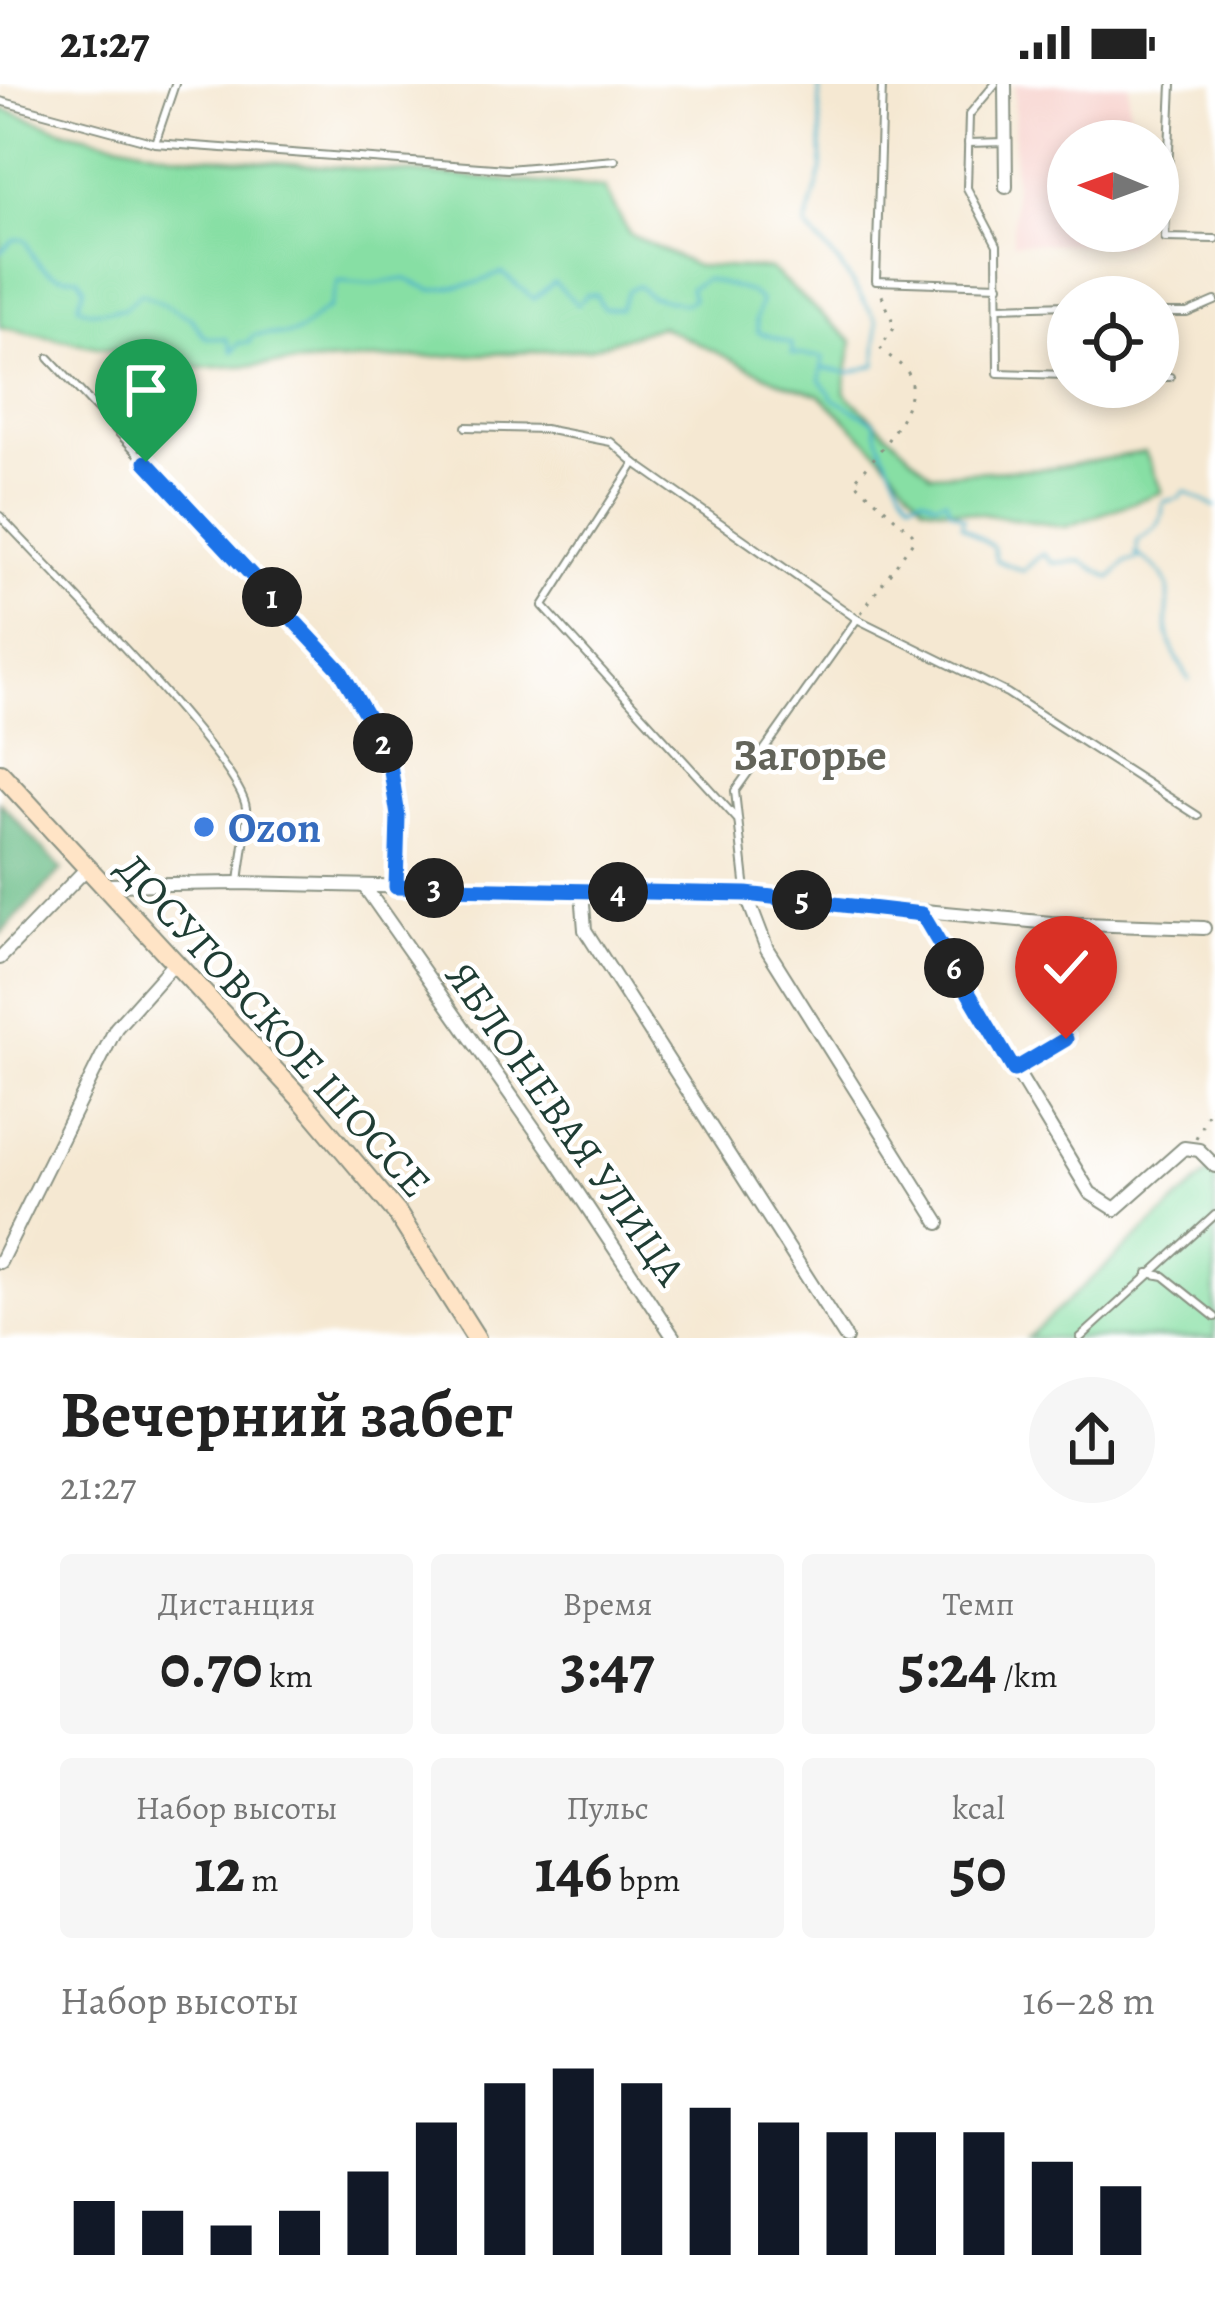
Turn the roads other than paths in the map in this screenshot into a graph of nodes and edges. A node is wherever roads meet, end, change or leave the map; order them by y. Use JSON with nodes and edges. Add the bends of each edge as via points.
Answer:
{"nodes":[{"id":1,"x":175,"y":84,"type":"edge"},
{"id":2,"x":882,"y":84,"type":"edge"},
{"id":3,"x":995,"y":84,"type":"edge"},
{"id":4,"x":1005,"y":84,"type":"edge"},
{"id":5,"x":1172,"y":84,"type":"edge"},
{"id":6,"x":0,"y":101,"type":"edge"},
{"id":7,"x":968,"y":142,"type":"junction"},
{"id":8,"x":1006,"y":142,"type":"junction"},
{"id":9,"x":155,"y":143,"type":"junction"},
{"id":10,"x":615,"y":160,"type":"dead end"},
{"id":11,"x":1006,"y":187,"type":"dead end"},
{"id":12,"x":1215,"y":238,"type":"edge"},
{"id":13,"x":999,"y":285,"type":"junction"},
{"id":14,"x":1215,"y":301,"type":"edge"},
{"id":15,"x":1047,"y":306,"type":"edge"},
{"id":16,"x":999,"y":307,"type":"junction"},
{"id":17,"x":1179,"y":313,"type":"edge"},
{"id":18,"x":50,"y":358,"type":"dead end"},
{"id":19,"x":1047,"y":374,"type":"edge"},
{"id":20,"x":466,"y":427,"type":"dead end"},
{"id":21,"x":634,"y":463,"type":"junction"},
{"id":22,"x":0,"y":517,"type":"edge"},
{"id":23,"x":856,"y":619,"type":"junction"},
{"id":24,"x":0,"y":772,"type":"edge"},
{"id":25,"x":1198,"y":816,"type":"dead end"},
{"id":26,"x":739,"y":822,"type":"junction"},
{"id":27,"x":87,"y":868,"type":"junction"},
{"id":28,"x":238,"y":883,"type":"junction"},
{"id":29,"x":104,"y":885,"type":"junction"},
{"id":30,"x":364,"y":886,"type":"junction"},
{"id":31,"x":396,"y":887,"type":"junction"},
{"id":32,"x":582,"y":891,"type":"junction"},
{"id":33,"x":746,"y":894,"type":"junction"},
{"id":34,"x":922,"y":914,"type":"junction"},
{"id":35,"x":1204,"y":928,"type":"dead end"},
{"id":36,"x":0,"y":958,"type":"edge"},
{"id":37,"x":175,"y":962,"type":"junction"},
{"id":38,"x":1066,"y":1039,"type":"dead end"},
{"id":39,"x":1014,"y":1070,"type":"junction"},
{"id":40,"x":1215,"y":1166,"type":"edge"},
{"id":41,"x":1215,"y":1214,"type":"edge"},
{"id":42,"x":939,"y":1222,"type":"dead end"},
{"id":43,"x":0,"y":1262,"type":"edge"},
{"id":44,"x":1148,"y":1273,"type":"junction"},
{"id":45,"x":1215,"y":1316,"type":"edge"},
{"id":46,"x":476,"y":1338,"type":"edge"},
{"id":47,"x":674,"y":1338,"type":"edge"},
{"id":48,"x":846,"y":1338,"type":"edge"},
{"id":49,"x":1080,"y":1338,"type":"edge"}],
"edges":[{"from":1,"to":9,"type":"lane"},
{"from":2,"to":13,"type":"lane","via":[[876,281]]},
{"from":3,"to":7,"type":"lane","via":[[969,115]]},
{"from":4,"to":8,"type":"street"},
{"from":5,"to":12,"type":"lane","via":[[1165,238]]},
{"from":6,"to":9,"type":"lane"},
{"from":7,"to":8,"type":"lane"},
{"from":7,"to":13,"type":"lane","via":[[968,188],[997,245]]},
{"from":8,"to":11,"type":"street"},
{"from":9,"to":10,"type":"lane","via":[[506,169]]},
{"from":13,"to":16,"type":"lane"},
{"from":14,"to":17,"type":"lane"},
{"from":15,"to":16,"type":"lane"},
{"from":16,"to":19,"type":"lane","via":[[998,373]]},
{"from":18,"to":31,"type":"lane","via":[[340,670],[388,752],[398,816]]},
{"from":20,"to":21,"type":"lane","via":[[544,429],[611,442]]},
{"from":21,"to":23,"type":"lane"},
{"from":21,"to":26,"type":"lane","via":[[543,606]]},
{"from":22,"to":28,"type":"lane","via":[[232,778],[246,805]]},
{"from":23,"to":25,"type":"lane","via":[[1007,693]]},
{"from":23,"to":26,"type":"lane","via":[[735,791]]},
{"from":24,"to":27,"type":"main road","name":"ДОСУГОВСКОЕ ШОССЕ"},
{"from":26,"to":33,"type":"lane"},
{"from":27,"to":29,"type":"main road","name":"ДОСУГОВСКОЕ ШОССЕ"},
{"from":27,"to":36,"type":"street"},
{"from":28,"to":29,"type":"street"},
{"from":28,"to":30,"type":"street"},
{"from":29,"to":37,"type":"main road","name":"ДОСУГОВСКОЕ ШОССЕ"},
{"from":30,"to":31,"type":"street"},
{"from":30,"to":47,"type":"street","name":"ЯБЛОНЕВАЯ УЛИЦА"},
{"from":31,"to":32,"type":"street"},
{"from":32,"to":33,"type":"street"},
{"from":32,"to":48,"type":"street","via":[[585,930]]},
{"from":33,"to":34,"type":"street"},
{"from":33,"to":42,"type":"street","via":[[767,949]]},
{"from":34,"to":35,"type":"street"},
{"from":34,"to":39,"type":"street"},
{"from":37,"to":43,"type":"street","via":[[116,1028]]},
{"from":37,"to":46,"type":"main road","name":"ДОСУГОВСКОЕ ШОССЕ","via":[[397,1213]]},
{"from":38,"to":39,"type":"lane"},
{"from":39,"to":40,"type":"street","via":[[1090,1193],[1115,1209],[1184,1148]]},
{"from":41,"to":44,"type":"lane"},
{"from":44,"to":45,"type":"lane","via":[[1164,1276]]},
{"from":44,"to":49,"type":"lane"}]}
